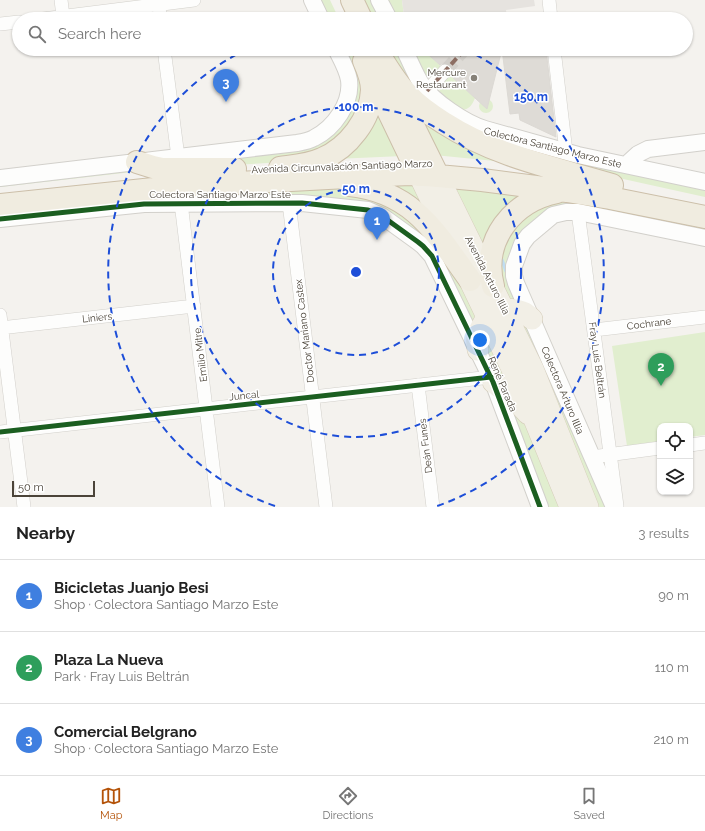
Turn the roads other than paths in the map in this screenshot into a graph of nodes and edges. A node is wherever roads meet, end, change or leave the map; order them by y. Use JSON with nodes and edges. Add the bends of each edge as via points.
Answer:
{"nodes":[{"id":1,"x":61,"y":0,"type":"edge"},
{"id":2,"x":194,"y":0,"type":"edge"},
{"id":3,"x":312,"y":0,"type":"edge"},
{"id":4,"x":336,"y":0,"type":"edge"},
{"id":5,"x":352,"y":0,"type":"edge"},
{"id":6,"x":379,"y":0,"type":"edge"},
{"id":7,"x":549,"y":0,"type":"edge"},
{"id":8,"x":158,"y":2,"type":"edge"},
{"id":9,"x":62,"y":12,"type":"edge"},
{"id":10,"x":90,"y":12,"type":"edge"},
{"id":11,"x":160,"y":12,"type":"edge"},
{"id":12,"x":318,"y":12,"type":"edge"},
{"id":13,"x":342,"y":12,"type":"edge"},
{"id":14,"x":358,"y":12,"type":"edge"},
{"id":15,"x":385,"y":12,"type":"edge"},
{"id":16,"x":550,"y":12,"type":"edge"},
{"id":17,"x":12,"y":23,"type":"edge"},
{"id":18,"x":0,"y":24,"type":"edge"},
{"id":19,"x":165,"y":56,"type":"edge"},
{"id":20,"x":363,"y":56,"type":"edge"},
{"id":21,"x":364,"y":56,"type":"edge"},
{"id":22,"x":365,"y":56,"type":"edge"},
{"id":23,"x":365,"y":56,"type":"edge"},
{"id":24,"x":407,"y":56,"type":"edge"},
{"id":25,"x":555,"y":56,"type":"edge"},
{"id":26,"x":446,"y":71,"type":"tunnel mouth"},
{"id":27,"x":427,"y":91,"type":"junction"},
{"id":28,"x":705,"y":142,"type":"edge"},
{"id":29,"x":566,"y":152,"type":"junction"},
{"id":30,"x":178,"y":157,"type":"junction"},
{"id":31,"x":137,"y":162,"type":"junction"},
{"id":32,"x":626,"y":166,"type":"junction"},
{"id":33,"x":280,"y":168,"type":"junction"},
{"id":34,"x":425,"y":169,"type":"junction"},
{"id":35,"x":247,"y":176,"type":"junction"},
{"id":36,"x":0,"y":178,"type":"edge"},
{"id":37,"x":705,"y":182,"type":"edge"},
{"id":38,"x":612,"y":185,"type":"junction"},
{"id":39,"x":566,"y":191,"type":"junction"},
{"id":40,"x":0,"y":192,"type":"edge"},
{"id":41,"x":289,"y":203,"type":"junction"},
{"id":42,"x":705,"y":203,"type":"edge"},
{"id":43,"x":181,"y":204,"type":"junction"},
{"id":44,"x":0,"y":205,"type":"edge"},
{"id":45,"x":578,"y":212,"type":"junction"},
{"id":46,"x":705,"y":217,"type":"edge"},
{"id":47,"x":0,"y":219,"type":"edge"},
{"id":48,"x":705,"y":238,"type":"edge"},
{"id":49,"x":428,"y":251,"type":"joint"},
{"id":50,"x":470,"y":280,"type":"junction"},
{"id":51,"x":493,"y":286,"type":"junction"},
{"id":52,"x":194,"y":306,"type":"junction"},
{"id":53,"x":496,"y":313,"type":"junction"},
{"id":54,"x":705,"y":317,"type":"edge"},
{"id":55,"x":532,"y":319,"type":"junction"},
{"id":56,"x":1,"y":323,"type":"edge"},
{"id":57,"x":594,"y":330,"type":"junction"},
{"id":58,"x":478,"y":350,"type":"junction"},
{"id":59,"x":492,"y":379,"type":"junction"},
{"id":60,"x":418,"y":385,"type":"junction"},
{"id":61,"x":312,"y":397,"type":"junction"},
{"id":62,"x":206,"y":408,"type":"junction"},
{"id":63,"x":536,"y":424,"type":"junction"},
{"id":64,"x":14,"y":430,"type":"junction"},
{"id":65,"x":0,"y":432,"type":"edge"},
{"id":66,"x":705,"y":443,"type":"edge"},
{"id":67,"x":693,"y":445,"type":"edge"},
{"id":68,"x":657,"y":448,"type":"edge"},
{"id":69,"x":610,"y":455,"type":"junction"},
{"id":70,"x":592,"y":457,"type":"junction"},
{"id":71,"x":24,"y":507,"type":"edge"},
{"id":72,"x":218,"y":507,"type":"edge"},
{"id":73,"x":326,"y":507,"type":"edge"},
{"id":74,"x":433,"y":507,"type":"edge"},
{"id":75,"x":540,"y":507,"type":"edge"},
{"id":76,"x":570,"y":507,"type":"edge"},
{"id":77,"x":588,"y":507,"type":"edge"},
{"id":78,"x":614,"y":507,"type":"edge"},
{"id":79,"x":617,"y":507,"type":"edge"}],
"edges":[{"from":1,"to":9,"type":"street"},
{"from":2,"to":8,"type":"street"},
{"from":3,"to":12,"type":"street"},
{"from":4,"to":13,"type":"highway"},
{"from":5,"to":14,"type":"highway"},
{"from":6,"to":15,"type":"street"},
{"from":7,"to":16,"type":"street"},
{"from":8,"to":10,"type":"street"},
{"from":8,"to":11,"type":"street"},
{"from":17,"to":18,"type":"street"},
{"from":19,"to":30,"type":"street"},
{"from":20,"to":30,"type":"street","via":[[349,80],[347,99],[342,111],[315,138],[297,143]]},
{"from":21,"to":33,"type":"highway","via":[[372,91],[366,114],[353,135],[342,147],[323,158]]},
{"from":22,"to":34,"type":"highway","name":"Avenida Arturo Illia"},
{"from":23,"to":38,"type":"highway","via":[[428,112],[478,143]]},
{"from":24,"to":27,"type":"street","name":"Colectora Santiago Marzo Este"},
{"from":25,"to":29,"type":"street"},
{"from":26,"to":27,"type":"street"},
{"from":27,"to":29,"type":"street","name":"Colectora Santiago Marzo Este","via":[[438,102],[474,125]]},
{"from":28,"to":32,"type":"street","via":[[648,149]]},
{"from":29,"to":32,"type":"street","name":"Colectora Santiago Marzo Este"},
{"from":30,"to":31,"type":"street"},
{"from":31,"to":35,"type":"highway","via":[[162,169]]},
{"from":31,"to":36,"type":"street"},
{"from":32,"to":37,"type":"street","name":"Colectora Santiago Marzo Este"},
{"from":33,"to":34,"type":"highway","name":"Avenida Circunvalación Santiago Marzo"},
{"from":33,"to":35,"type":"highway","name":"Avenida Circunvalación Santiago Marzo"},
{"from":34,"to":35,"type":"highway","name":"Avenida Circunvalación Santiago Marzo","via":[[393,174]]},
{"from":34,"to":38,"type":"highway","name":"Avenida Circunvalación Santiago Marzo","via":[[475,165]]},
{"from":34,"to":39,"type":"highway","name":"Avenida Circunvalación Santiago Marzo","via":[[482,180]]},
{"from":34,"to":50,"type":"main road","name":"Avenida Arturo Illia"},
{"from":34,"to":51,"type":"main road","name":"Avenida Arturo Illia"},
{"from":35,"to":40,"type":"highway","name":"Avenida Circunvalación Santiago Marzo","via":[[193,172]]},
{"from":35,"to":44,"type":"highway","name":"Avenida Circunvalación Santiago Marzo"},
{"from":35,"to":50,"type":"highway","via":[[343,184],[385,193],[408,206],[427,223]]},
{"from":38,"to":42,"type":"highway","name":"Avenida Circunvalación Santiago Marzo"},
{"from":39,"to":46,"type":"highway","name":"Avenida Circunvalación Santiago Marzo"},
{"from":39,"to":51,"type":"highway","via":[[535,199],[519,209],[506,222],[497,236],[492,253],[490,270]]},
{"from":41,"to":43,"type":"street","name":"Colectora Santiago Marzo Este"},
{"from":41,"to":49,"type":"street","name":"Colectora Santiago Marzo Este","via":[[372,212],[382,216]]},
{"from":41,"to":61,"type":"street","name":"Doctor Mariano Castex"},
{"from":43,"to":47,"type":"street","name":"Colectora Santiago Marzo Este","via":[[138,204]]},
{"from":43,"to":52,"type":"street","name":"Emilio Mitre"},
{"from":45,"to":48,"type":"street"},
{"from":45,"to":55,"type":"street","name":"Colectora Arturo Illia","via":[[553,215],[522,244],[514,273]]},
{"from":45,"to":57,"type":"street","name":"Fray Luis Beltrán"},
{"from":49,"to":58,"type":"street","name":"René Parada"},
{"from":50,"to":53,"type":"main road","name":"Avenida Arturo Illia"},
{"from":51,"to":53,"type":"main road","name":"Avenida Arturo Illia"},
{"from":52,"to":56,"type":"street","name":"Liniers"},
{"from":52,"to":62,"type":"street","name":"Emilio Mitre"},
{"from":53,"to":55,"type":"main road","via":[[524,312]]},
{"from":53,"to":58,"type":"main road","via":[[477,337]]},
{"from":53,"to":63,"type":"main road","name":"Avenida Arturo Illia","via":[[516,377]]},
{"from":53,"to":77,"type":"main road","name":"Avenida Arturo Illia","via":[[538,380]]},
{"from":54,"to":57,"type":"street","name":"Cochrane"},
{"from":55,"to":70,"type":"street","name":"Colectora Arturo Illia"},
{"from":56,"to":64,"type":"street"},
{"from":57,"to":69,"type":"street","name":"Fray Luis Beltrán"},
{"from":58,"to":59,"type":"street","name":"René Parada"},
{"from":59,"to":60,"type":"street","name":"Juncal"},
{"from":59,"to":63,"type":"main road","via":[[521,405]]},
{"from":59,"to":75,"type":"street","name":"René Parada"},
{"from":60,"to":61,"type":"street","name":"Juncal"},
{"from":60,"to":74,"type":"street","name":"Deán Funes"},
{"from":61,"to":62,"type":"street","name":"Juncal"},
{"from":61,"to":73,"type":"street","name":"Doctor Mariano Castex"},
{"from":62,"to":64,"type":"street","name":"Juncal"},
{"from":62,"to":72,"type":"street","name":"Emilio Mitre"},
{"from":63,"to":76,"type":"main road","name":"Avenida Arturo Illia"},
{"from":64,"to":65,"type":"street","name":"Juncal"},
{"from":64,"to":71,"type":"street"},
{"from":66,"to":67,"type":"street"},
{"from":68,"to":69,"type":"street"},
{"from":69,"to":70,"type":"street"},
{"from":69,"to":79,"type":"street","name":"Fray Luis Beltrán"},
{"from":70,"to":78,"type":"street","name":"Colectora Arturo Illia"}]}
